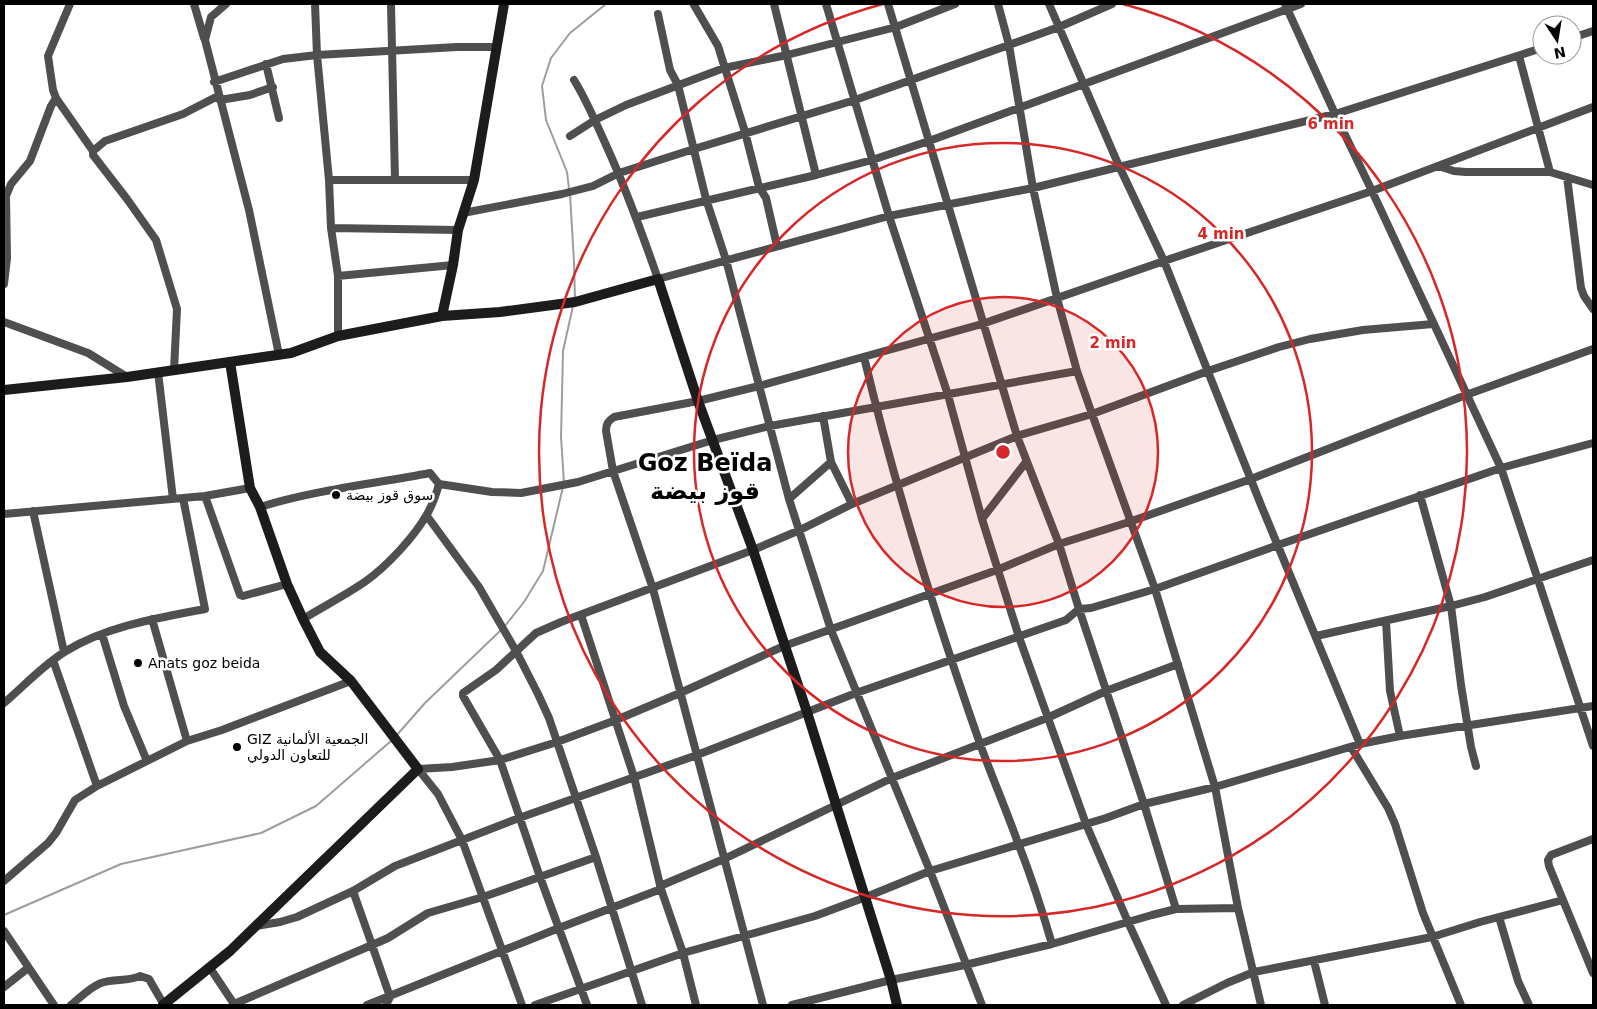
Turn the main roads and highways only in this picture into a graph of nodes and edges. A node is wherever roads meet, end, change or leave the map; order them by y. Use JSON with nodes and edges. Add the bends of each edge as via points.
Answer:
{"nodes":[{"id":1,"x":504,"y":4,"type":"edge"},
{"id":2,"x":442,"y":316,"type":"junction"},
{"id":3,"x":230,"y":362,"type":"junction"},
{"id":4,"x":4,"y":390,"type":"edge"},
{"id":5,"x":164,"y":1005,"type":"edge"},
{"id":6,"x":897,"y":1005,"type":"edge"}],
"edges":[{"from":1,"to":2,"type":"main road","via":[[474,180],[458,230]]},
{"from":2,"to":3,"type":"main road","via":[[338,336],[291,353]]},
{"from":2,"to":6,"type":"main road","via":[[575,302],[658,279],[807,712]]},
{"from":3,"to":4,"type":"main road"},
{"from":3,"to":5,"type":"main road","via":[[250,488],[287,584],[320,652],[351,681],[418,769],[256,926]]}]}
